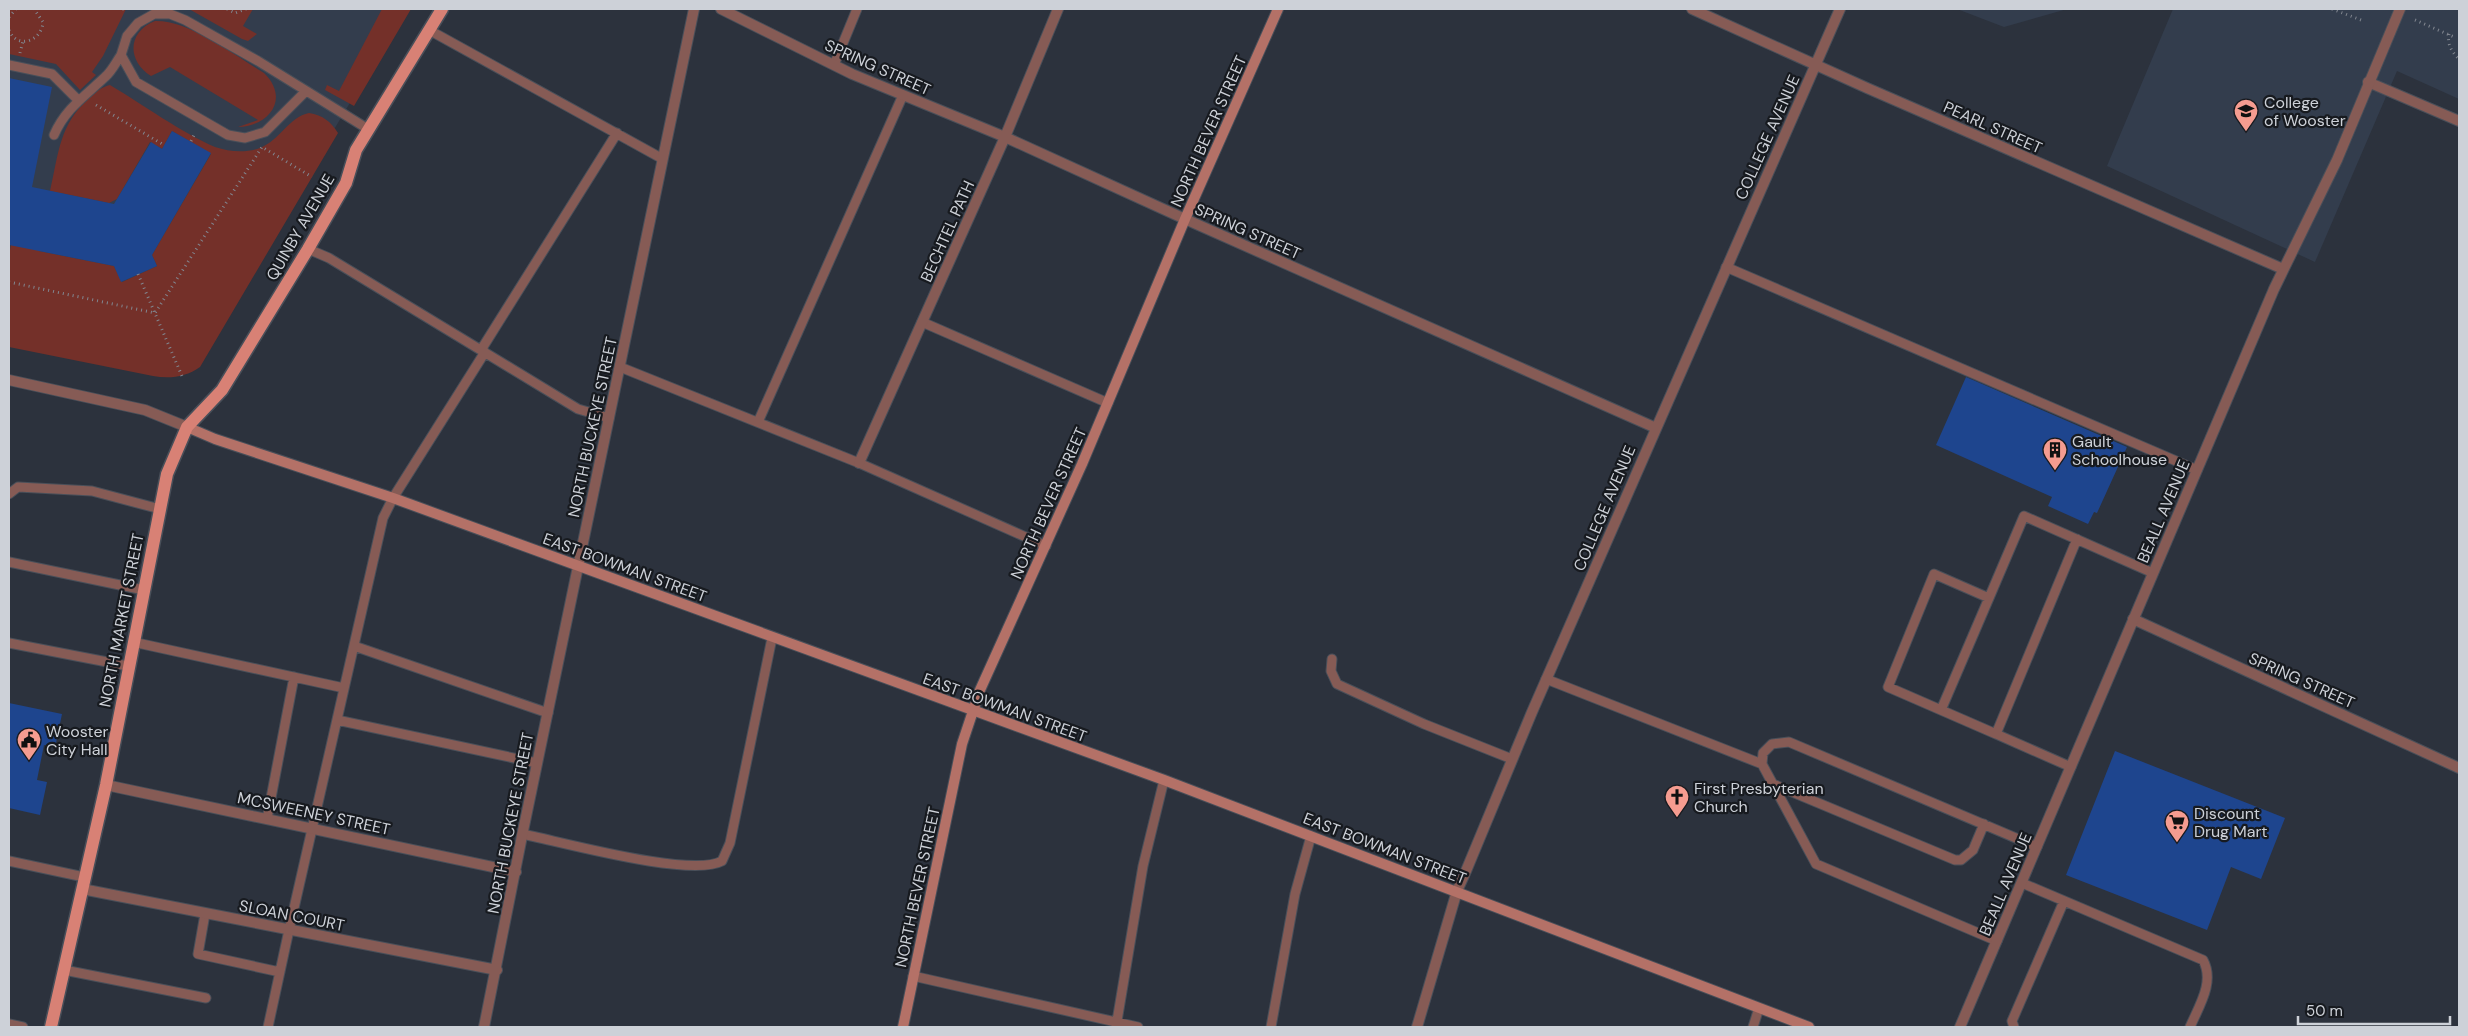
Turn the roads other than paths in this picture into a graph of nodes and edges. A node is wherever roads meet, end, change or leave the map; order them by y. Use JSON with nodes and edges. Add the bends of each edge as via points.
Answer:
{"nodes":[{"id":1,"x":442,"y":9,"type":"edge"},
{"id":2,"x":694,"y":9,"type":"edge"},
{"id":3,"x":721,"y":9,"type":"edge"},
{"id":4,"x":857,"y":9,"type":"edge"},
{"id":5,"x":1058,"y":9,"type":"edge"},
{"id":6,"x":1278,"y":9,"type":"edge"},
{"id":7,"x":1692,"y":9,"type":"edge"},
{"id":8,"x":1840,"y":9,"type":"edge"},
{"id":9,"x":2400,"y":9,"type":"edge"},
{"id":10,"x":429,"y":30,"type":"junction"},
{"id":11,"x":121,"y":55,"type":"junction"},
{"id":12,"x":1816,"y":64,"type":"junction"},
{"id":13,"x":9,"y":65,"type":"edge"},
{"id":14,"x":834,"y":65,"type":"junction"},
{"id":15,"x":2368,"y":82,"type":"junction"},
{"id":16,"x":306,"y":91,"type":"junction"},
{"id":17,"x":903,"y":95,"type":"junction"},
{"id":18,"x":80,"y":99,"type":"junction"},
{"id":19,"x":2459,"y":121,"type":"edge"},
{"id":20,"x":368,"y":129,"type":"junction"},
{"id":21,"x":617,"y":133,"type":"junction"},
{"id":22,"x":54,"y":134,"type":"dead end"},
{"id":23,"x":1005,"y":137,"type":"junction"},
{"id":24,"x":662,"y":158,"type":"junction"},
{"id":25,"x":1184,"y":220,"type":"junction"},
{"id":26,"x":308,"y":249,"type":"junction"},
{"id":27,"x":1726,"y":267,"type":"junction"},
{"id":28,"x":2283,"y":269,"type":"junction"},
{"id":29,"x":922,"y":322,"type":"junction"},
{"id":30,"x":483,"y":351,"type":"junction"},
{"id":31,"x":620,"y":366,"type":"junction"},
{"id":32,"x":9,"y":380,"type":"edge"},
{"id":33,"x":1108,"y":403,"type":"junction"},
{"id":34,"x":608,"y":418,"type":"junction"},
{"id":35,"x":758,"y":422,"type":"junction"},
{"id":36,"x":186,"y":426,"type":"junction"},
{"id":37,"x":1656,"y":428,"type":"junction"},
{"id":38,"x":859,"y":463,"type":"junction"},
{"id":39,"x":2197,"y":470,"type":"junction"},
{"id":40,"x":9,"y":494,"type":"edge"},
{"id":41,"x":393,"y":498,"type":"junction"},
{"id":42,"x":160,"y":509,"type":"junction"},
{"id":43,"x":2077,"y":539,"type":"junction"},
{"id":44,"x":1046,"y":546,"type":"junction"},
{"id":45,"x":9,"y":562,"type":"edge"},
{"id":46,"x":579,"y":566,"type":"junction"},
{"id":47,"x":2153,"y":573,"type":"junction"},
{"id":48,"x":144,"y":590,"type":"junction"},
{"id":49,"x":1989,"y":598,"type":"junction"},
{"id":50,"x":2133,"y":619,"type":"junction"},
{"id":51,"x":772,"y":638,"type":"junction"},
{"id":52,"x":133,"y":642,"type":"junction"},
{"id":53,"x":9,"y":644,"type":"edge"},
{"id":54,"x":354,"y":646,"type":"junction"},
{"id":55,"x":1332,"y":659,"type":"dead end"},
{"id":56,"x":128,"y":666,"type":"junction"},
{"id":57,"x":294,"y":677,"type":"junction"},
{"id":58,"x":1546,"y":679,"type":"junction"},
{"id":59,"x":344,"y":688,"type":"junction"},
{"id":60,"x":1941,"y":710,"type":"junction"},
{"id":61,"x":972,"y":712,"type":"junction"},
{"id":62,"x":548,"y":713,"type":"junction"},
{"id":63,"x":337,"y":720,"type":"junction"},
{"id":64,"x":1996,"y":734,"type":"junction"},
{"id":65,"x":1512,"y":759,"type":"junction"},
{"id":66,"x":537,"y":763,"type":"junction"},
{"id":67,"x":1762,"y":764,"type":"junction"},
{"id":68,"x":2070,"y":767,"type":"junction"},
{"id":69,"x":2459,"y":768,"type":"edge"},
{"id":70,"x":1164,"y":780,"type":"junction"},
{"id":71,"x":106,"y":784,"type":"junction"},
{"id":72,"x":1773,"y":784,"type":"junction"},
{"id":73,"x":266,"y":819,"type":"junction"},
{"id":74,"x":1984,"y":824,"type":"junction"},
{"id":75,"x":312,"y":828,"type":"junction"},
{"id":76,"x":522,"y":834,"type":"junction"},
{"id":77,"x":1311,"y":836,"type":"junction"},
{"id":78,"x":2037,"y":847,"type":"junction"},
{"id":79,"x":9,"y":861,"type":"edge"},
{"id":80,"x":516,"y":872,"type":"junction"},
{"id":81,"x":83,"y":883,"type":"junction"},
{"id":82,"x":2022,"y":883,"type":"junction"},
{"id":83,"x":1457,"y":891,"type":"junction"},
{"id":84,"x":2064,"y":901,"type":"junction"},
{"id":85,"x":205,"y":914,"type":"junction"},
{"id":86,"x":289,"y":930,"type":"junction"},
{"id":87,"x":1997,"y":940,"type":"junction"},
{"id":88,"x":64,"y":970,"type":"junction"},
{"id":89,"x":497,"y":970,"type":"junction"},
{"id":90,"x":280,"y":972,"type":"junction"},
{"id":91,"x":913,"y":976,"type":"junction"},
{"id":92,"x":206,"y":998,"type":"dead end"},
{"id":93,"x":1759,"y":1008,"type":"junction"},
{"id":94,"x":9,"y":1024,"type":"edge"},
{"id":95,"x":1116,"y":1025,"type":"edge"},
{"id":96,"x":23,"y":1027,"type":"edge"},
{"id":97,"x":50,"y":1027,"type":"edge"},
{"id":98,"x":268,"y":1027,"type":"edge"},
{"id":99,"x":484,"y":1027,"type":"edge"},
{"id":100,"x":903,"y":1027,"type":"edge"},
{"id":101,"x":1138,"y":1027,"type":"edge"},
{"id":102,"x":1271,"y":1027,"type":"edge"},
{"id":103,"x":1417,"y":1027,"type":"edge"},
{"id":104,"x":1753,"y":1027,"type":"edge"},
{"id":105,"x":1809,"y":1027,"type":"edge"},
{"id":106,"x":1960,"y":1027,"type":"edge"},
{"id":107,"x":2014,"y":1027,"type":"edge"},
{"id":108,"x":2190,"y":1027,"type":"edge"}],
"edges":[{"from":1,"to":10,"type":"main road","name":"QUINBY AVENUE"},
{"from":2,"to":24,"type":"street","name":"NORTH BUCKEYE STREET"},
{"from":3,"to":14,"type":"street","name":"SPRING STREET"},
{"from":4,"to":14,"type":"lane"},
{"from":5,"to":23,"type":"street","name":"BECHTEL PATH"},
{"from":6,"to":25,"type":"main road","name":"NORTH BEVER STREET"},
{"from":7,"to":12,"type":"street","name":"PEARL STREET"},
{"from":8,"to":12,"type":"street","name":"COLLEGE AVENUE"},
{"from":9,"to":15,"type":"street","name":"BEALL AVENUE"},
{"from":10,"to":20,"type":"main road","name":"QUINBY AVENUE"},
{"from":10,"to":21,"type":"lane"},
{"from":11,"to":16,"type":"lane","via":[[127,36],[138,23],[154,14],[170,14]]},
{"from":11,"to":16,"type":"lane","via":[[136,82],[228,135],[246,138],[265,132]]},
{"from":11,"to":18,"type":"lane","via":[[107,76]]},
{"from":12,"to":27,"type":"street","name":"COLLEGE AVENUE"},
{"from":12,"to":28,"type":"street","name":"PEARL STREET"},
{"from":13,"to":18,"type":"lane","via":[[52,74]]},
{"from":14,"to":17,"type":"street","name":"SPRING STREET"},
{"from":15,"to":19,"type":"street"},
{"from":15,"to":28,"type":"street","name":"BEALL AVENUE","via":[[2337,160]]},
{"from":16,"to":20,"type":"lane"},
{"from":17,"to":23,"type":"street","name":"SPRING STREET"},
{"from":17,"to":35,"type":"lane"},
{"from":18,"to":22,"type":"lane","via":[[60,120]]},
{"from":20,"to":26,"type":"main road","name":"QUINBY AVENUE","via":[[356,150],[346,183]]},
{"from":21,"to":24,"type":"lane"},
{"from":21,"to":30,"type":"lane"},
{"from":23,"to":25,"type":"street","name":"SPRING STREET"},
{"from":23,"to":29,"type":"street","name":"BECHTEL PATH"},
{"from":24,"to":31,"type":"street","name":"NORTH BUCKEYE STREET"},
{"from":25,"to":33,"type":"main road","name":"NORTH BEVER STREET"},
{"from":25,"to":37,"type":"street","name":"SPRING STREET"},
{"from":26,"to":30,"type":"lane","via":[[329,258]]},
{"from":26,"to":36,"type":"main road","name":"QUINBY AVENUE","via":[[222,390]]},
{"from":27,"to":37,"type":"street","name":"COLLEGE AVENUE"},
{"from":27,"to":39,"type":"lane"},
{"from":28,"to":39,"type":"street","name":"BEALL AVENUE"},
{"from":29,"to":33,"type":"lane"},
{"from":29,"to":38,"type":"street","name":"BECHTEL PATH"},
{"from":30,"to":34,"type":"lane","via":[[578,409]]},
{"from":30,"to":41,"type":"lane"},
{"from":31,"to":34,"type":"street","name":"NORTH BUCKEYE STREET"},
{"from":31,"to":35,"type":"lane"},
{"from":32,"to":36,"type":"street","via":[[145,410]]},
{"from":33,"to":44,"type":"main road","name":"NORTH BEVER STREET"},
{"from":34,"to":46,"type":"street","name":"NORTH BUCKEYE STREET"},
{"from":35,"to":38,"type":"lane"},
{"from":36,"to":41,"type":"main road","name":"EAST BOWMAN STREET","via":[[215,440]]},
{"from":36,"to":42,"type":"main road","name":"NORTH MARKET STREET","via":[[167,474]]},
{"from":37,"to":58,"type":"street","name":"COLLEGE AVENUE"},
{"from":38,"to":44,"type":"lane"},
{"from":39,"to":47,"type":"street","name":"BEALL AVENUE"},
{"from":40,"to":42,"type":"lane","via":[[18,487],[92,491]]},
{"from":41,"to":46,"type":"main road","name":"EAST BOWMAN STREET"},
{"from":41,"to":54,"type":"lane","via":[[384,518]]},
{"from":42,"to":48,"type":"main road","name":"NORTH MARKET STREET"},
{"from":43,"to":47,"type":"lane"},
{"from":43,"to":49,"type":"lane","via":[[2024,516]]},
{"from":43,"to":64,"type":"lane"},
{"from":44,"to":61,"type":"main road","name":"NORTH BEVER STREET"},
{"from":45,"to":48,"type":"lane"},
{"from":46,"to":51,"type":"main road","name":"EAST BOWMAN STREET"},
{"from":46,"to":62,"type":"street","name":"NORTH BUCKEYE STREET"},
{"from":47,"to":50,"type":"street","name":"BEALL AVENUE"},
{"from":48,"to":52,"type":"main road","name":"NORTH MARKET STREET"},
{"from":49,"to":60,"type":"lane"},
{"from":49,"to":60,"type":"lane","via":[[1934,574],[1888,687]]},
{"from":50,"to":68,"type":"street","name":"BEALL AVENUE"},
{"from":50,"to":69,"type":"street","name":"SPRING STREET"},
{"from":51,"to":61,"type":"main road","name":"EAST BOWMAN STREET"},
{"from":51,"to":76,"type":"lane","via":[[730,844],[722,861],[709,866],[664,863]]},
{"from":52,"to":56,"type":"main road","name":"NORTH MARKET STREET"},
{"from":52,"to":57,"type":"lane"},
{"from":53,"to":56,"type":"lane"},
{"from":54,"to":59,"type":"lane"},
{"from":54,"to":62,"type":"lane"},
{"from":55,"to":65,"type":"lane","via":[[1330,671],[1337,684]]},
{"from":56,"to":71,"type":"main road","name":"NORTH MARKET STREET"},
{"from":57,"to":59,"type":"lane"},
{"from":57,"to":73,"type":"lane"},
{"from":58,"to":65,"type":"street","name":"COLLEGE AVENUE"},
{"from":58,"to":67,"type":"lane"},
{"from":59,"to":63,"type":"lane"},
{"from":60,"to":64,"type":"lane"},
{"from":61,"to":70,"type":"main road","name":"EAST BOWMAN STREET"},
{"from":61,"to":91,"type":"main road","name":"NORTH BEVER STREET","via":[[962,744]]},
{"from":62,"to":66,"type":"street","name":"NORTH BUCKEYE STREET"},
{"from":63,"to":66,"type":"lane"},
{"from":63,"to":75,"type":"lane"},
{"from":64,"to":68,"type":"lane"},
{"from":65,"to":83,"type":"street","name":"COLLEGE AVENUE"},
{"from":66,"to":76,"type":"street","name":"NORTH BUCKEYE STREET"},
{"from":67,"to":72,"type":"lane"},
{"from":67,"to":74,"type":"lane","via":[[1763,753],[1772,744],[1789,742]]},
{"from":68,"to":78,"type":"street","name":"BEALL AVENUE"},
{"from":70,"to":77,"type":"main road","name":"EAST BOWMAN STREET"},
{"from":70,"to":95,"type":"lane","via":[[1143,866]]},
{"from":71,"to":73,"type":"street","name":"MCSWEENEY STREET"},
{"from":71,"to":81,"type":"main road","name":"NORTH MARKET STREET"},
{"from":72,"to":74,"type":"lane","via":[[1955,860],[1961,860],[1973,850]]},
{"from":72,"to":87,"type":"lane","via":[[1816,864]]},
{"from":73,"to":75,"type":"street","name":"MCSWEENEY STREET"},
{"from":74,"to":78,"type":"lane"},
{"from":75,"to":80,"type":"street","name":"MCSWEENEY STREET"},
{"from":75,"to":86,"type":"lane"},
{"from":76,"to":80,"type":"street","name":"NORTH BUCKEYE STREET"},
{"from":77,"to":83,"type":"main road","name":"EAST BOWMAN STREET"},
{"from":77,"to":102,"type":"lane","via":[[1295,894]]},
{"from":78,"to":82,"type":"street","name":"BEALL AVENUE"},
{"from":79,"to":81,"type":"lane"},
{"from":80,"to":89,"type":"street","name":"NORTH BUCKEYE STREET"},
{"from":81,"to":85,"type":"street","name":"SLOAN COURT"},
{"from":81,"to":88,"type":"main road","name":"NORTH MARKET STREET"},
{"from":82,"to":84,"type":"lane"},
{"from":82,"to":87,"type":"street","name":"BEALL AVENUE"},
{"from":83,"to":93,"type":"main road","name":"EAST BOWMAN STREET"},
{"from":83,"to":103,"type":"street","name":"COLLEGE AVENUE"},
{"from":84,"to":107,"type":"lane","via":[[2012,1021]]},
{"from":84,"to":108,"type":"lane","via":[[2203,960],[2209,982]]},
{"from":85,"to":86,"type":"street","name":"SLOAN COURT"},
{"from":85,"to":90,"type":"lane","via":[[198,954]]},
{"from":86,"to":89,"type":"street","name":"SLOAN COURT"},
{"from":86,"to":90,"type":"lane"},
{"from":87,"to":106,"type":"street","name":"BEALL AVENUE"},
{"from":88,"to":92,"type":"lane"},
{"from":88,"to":97,"type":"main road","name":"NORTH MARKET STREET"},
{"from":89,"to":99,"type":"street","name":"NORTH BUCKEYE STREET"},
{"from":90,"to":98,"type":"lane"},
{"from":91,"to":95,"type":"lane"},
{"from":91,"to":100,"type":"main road","name":"NORTH BEVER STREET"},
{"from":93,"to":104,"type":"lane"},
{"from":93,"to":105,"type":"main road","name":"EAST BOWMAN STREET"},
{"from":94,"to":96,"type":"lane"},
{"from":95,"to":101,"type":"lane"}]}
